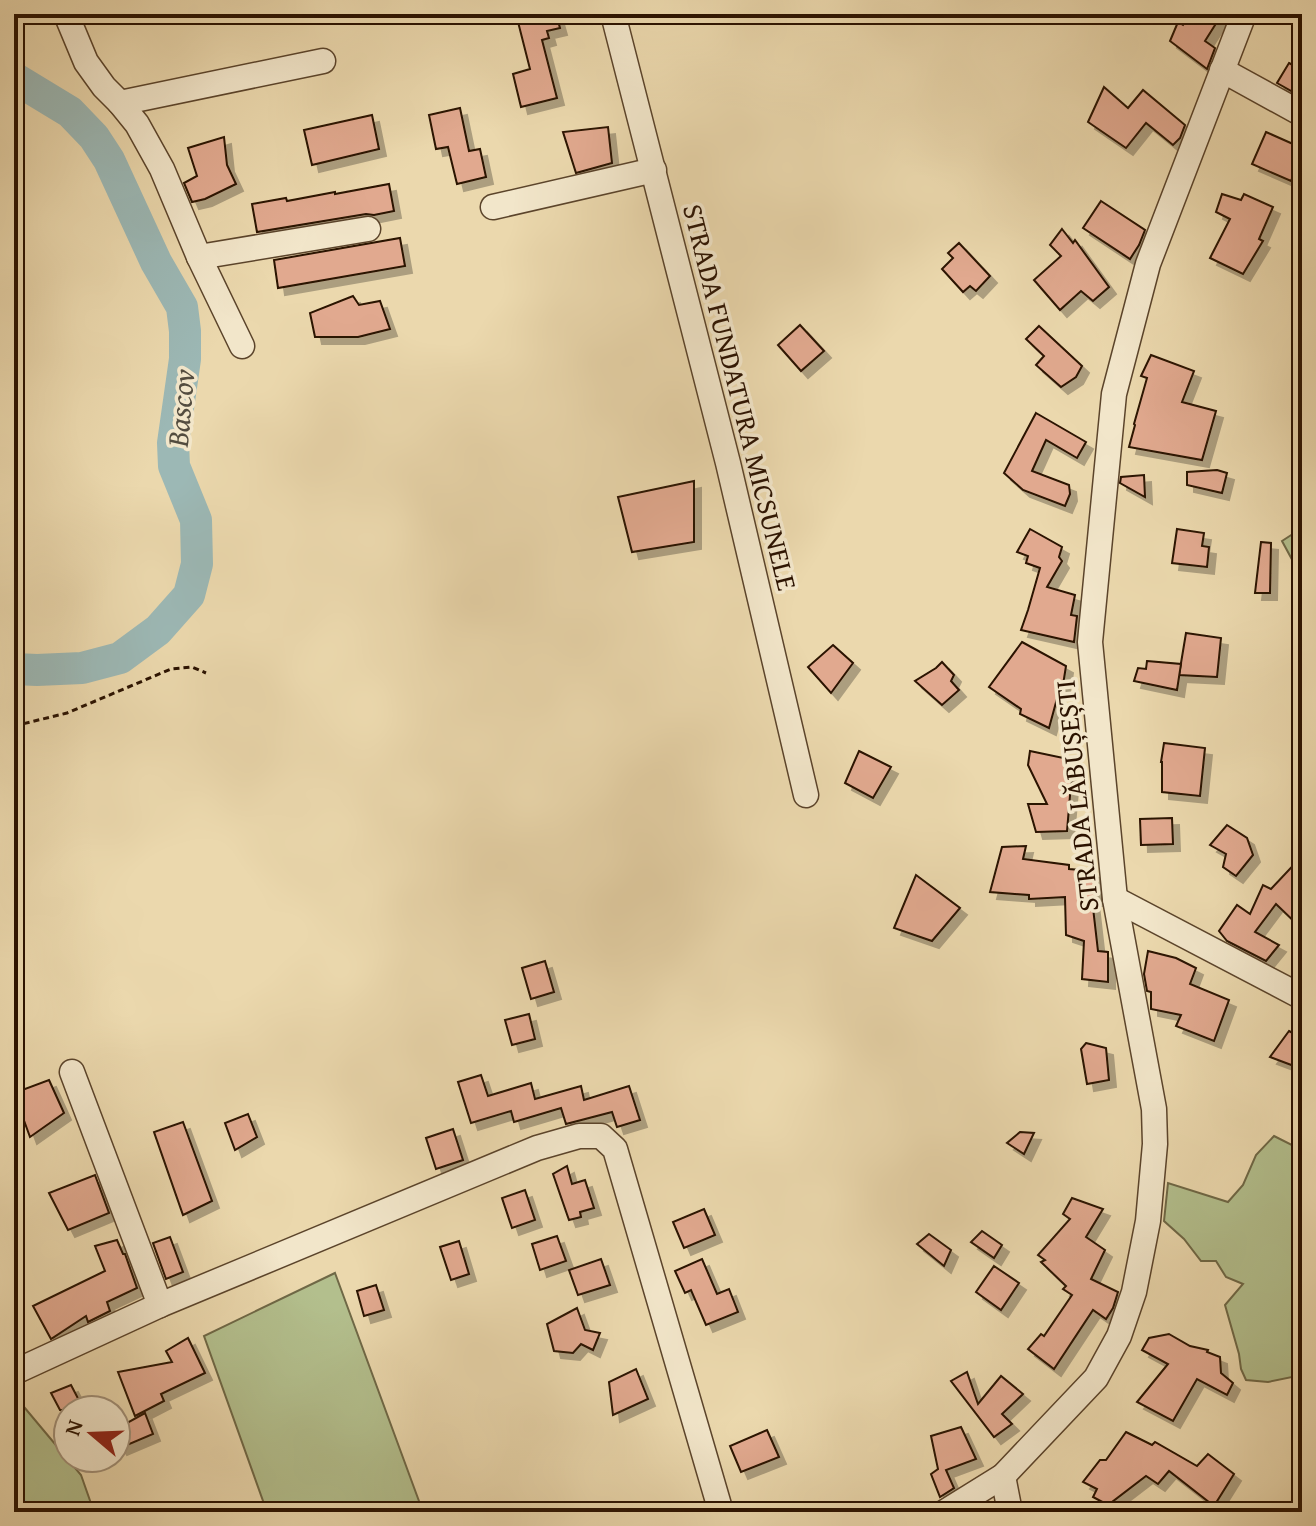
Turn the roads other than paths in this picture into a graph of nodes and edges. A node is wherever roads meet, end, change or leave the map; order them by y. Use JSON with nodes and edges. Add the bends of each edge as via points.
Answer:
{"nodes":[{"id":1,"x":66,"y":14,"type":"edge"},
{"id":2,"x":613,"y":14,"type":"edge"},
{"id":3,"x":1244,"y":14,"type":"edge"},
{"id":4,"x":323,"y":61,"type":"dead end"},
{"id":5,"x":1222,"y":70,"type":"junction"},
{"id":6,"x":120,"y":103,"type":"junction"},
{"id":7,"x":1302,"y":114,"type":"edge"},
{"id":8,"x":654,"y":170,"type":"junction"},
{"id":9,"x":493,"y":207,"type":"dead end"},
{"id":10,"x":368,"y":229,"type":"dead end"},
{"id":11,"x":199,"y":257,"type":"junction"},
{"id":12,"x":242,"y":346,"type":"dead end"},
{"id":13,"x":806,"y":795,"type":"dead end"},
{"id":14,"x":1115,"y":899,"type":"junction"},
{"id":15,"x":1302,"y":997,"type":"edge"},
{"id":16,"x":72,"y":1072,"type":"dead end"},
{"id":17,"x":160,"y":1305,"type":"junction"},
{"id":18,"x":19,"y":1370,"type":"dead end"},
{"id":19,"x":1003,"y":1476,"type":"junction"},
{"id":20,"x":721,"y":1512,"type":"edge"},
{"id":21,"x":945,"y":1512,"type":"edge"},
{"id":22,"x":1010,"y":1512,"type":"edge"}],
"edges":[{"from":1,"to":6,"type":"street","via":[[86,62]]},
{"from":2,"to":8,"type":"street","name":"STRADA FUNDATURA MICSUNELE"},
{"from":3,"to":5,"type":"street","name":"STRADA LĂBUȘEȘTI"},
{"from":4,"to":6,"type":"street"},
{"from":5,"to":7,"type":"street"},
{"from":5,"to":14,"type":"street","name":"STRADA LĂBUȘEȘTI","via":[[1148,264],[1114,394],[1090,642]]},
{"from":6,"to":11,"type":"street","via":[[162,169]]},
{"from":8,"to":9,"type":"street"},
{"from":8,"to":13,"type":"street","name":"STRADA FUNDATURA MICSUNELE"},
{"from":10,"to":11,"type":"street"},
{"from":11,"to":12,"type":"street"},
{"from":14,"to":15,"type":"street"},
{"from":14,"to":19,"type":"street","name":"STRADA LĂBUȘEȘTI","via":[[1154,1109],[1148,1221],[1137,1278],[1119,1336],[1096,1378]]},
{"from":16,"to":17,"type":"street"},
{"from":17,"to":18,"type":"street"},
{"from":17,"to":20,"type":"street","via":[[537,1148],[579,1136],[601,1136],[615,1149]]},
{"from":19,"to":21,"type":"street","name":"STRADA LĂBUȘEȘTI"},
{"from":19,"to":22,"type":"street"}]}
